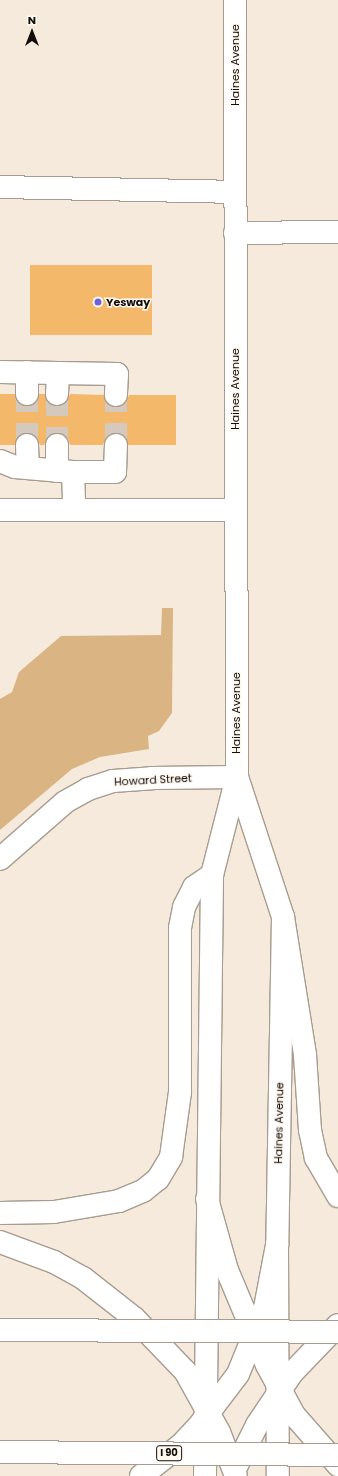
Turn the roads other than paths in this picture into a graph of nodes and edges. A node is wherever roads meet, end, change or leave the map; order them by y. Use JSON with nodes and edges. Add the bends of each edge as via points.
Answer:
{"nodes":[{"id":1,"x":235,"y":0,"type":"edge"},
{"id":2,"x":0,"y":186,"type":"edge"},
{"id":3,"x":235,"y":192,"type":"junction"},
{"id":4,"x":338,"y":232,"type":"edge"},
{"id":5,"x":235,"y":233,"type":"junction"},
{"id":6,"x":0,"y":372,"type":"edge"},
{"id":7,"x":27,"y":372,"type":"junction"},
{"id":8,"x":58,"y":372,"type":"junction"},
{"id":9,"x":27,"y":394,"type":"tunnel mouth"},
{"id":10,"x":57,"y":394,"type":"tunnel mouth"},
{"id":11,"x":116,"y":395,"type":"tunnel mouth"},
{"id":12,"x":27,"y":445,"type":"tunnel mouth"},
{"id":13,"x":57,"y":445,"type":"tunnel mouth"},
{"id":14,"x":116,"y":445,"type":"tunnel mouth"},
{"id":15,"x":0,"y":461,"type":"edge"},
{"id":16,"x":28,"y":468,"type":"junction"},
{"id":17,"x":65,"y":471,"type":"junction"},
{"id":18,"x":0,"y":510,"type":"edge"},
{"id":19,"x":74,"y":510,"type":"junction"},
{"id":20,"x":236,"y":510,"type":"junction"},
{"id":21,"x":237,"y":777,"type":"junction"},
{"id":22,"x":0,"y":859,"type":"edge"},
{"id":23,"x":212,"y":875,"type":"junction"},
{"id":24,"x":283,"y":916,"type":"junction"},
{"id":25,"x":338,"y":1196,"type":"edge"},
{"id":26,"x":207,"y":1199,"type":"junction"},
{"id":27,"x":0,"y":1213,"type":"edge"},
{"id":28,"x":0,"y":1242,"type":"edge"},
{"id":29,"x":277,"y":1245,"type":"junction"},
{"id":30,"x":338,"y":1324,"type":"edge"},
{"id":31,"x":0,"y":1330,"type":"edge"},
{"id":32,"x":338,"y":1332,"type":"edge"},
{"id":33,"x":254,"y":1333,"type":"junction"},
{"id":34,"x":279,"y":1389,"type":"junction"},
{"id":35,"x":207,"y":1413,"type":"junction"},
{"id":36,"x":0,"y":1452,"type":"edge"},
{"id":37,"x":338,"y":1455,"type":"edge"},
{"id":38,"x":338,"y":1466,"type":"edge"},
{"id":39,"x":234,"y":1474,"type":"edge"},
{"id":40,"x":141,"y":1476,"type":"edge"},
{"id":41,"x":205,"y":1476,"type":"edge"},
{"id":42,"x":278,"y":1476,"type":"edge"}],
"edges":[{"from":1,"to":3,"type":"main road","name":"Haines Avenue"},
{"from":2,"to":3,"type":"main road"},
{"from":3,"to":5,"type":"main road","name":"Haines Avenue"},
{"from":4,"to":5,"type":"main road"},
{"from":5,"to":20,"type":"main road","name":"Haines Avenue"},
{"from":6,"to":7,"type":"main road"},
{"from":7,"to":8,"type":"main road"},
{"from":7,"to":9,"type":"main road"},
{"from":8,"to":10,"type":"main road"},
{"from":8,"to":11,"type":"main road","via":[[117,374]]},
{"from":12,"to":16,"type":"main road"},
{"from":13,"to":17,"type":"main road"},
{"from":14,"to":17,"type":"main road","via":[[115,472]]},
{"from":15,"to":16,"type":"main road"},
{"from":16,"to":17,"type":"main road"},
{"from":17,"to":19,"type":"main road"},
{"from":18,"to":19,"type":"main road"},
{"from":19,"to":20,"type":"main road"},
{"from":20,"to":21,"type":"main road","name":"Haines Avenue"},
{"from":21,"to":22,"type":"main road","name":"Howard Street","via":[[113,781],[88,789],[65,802]]},
{"from":21,"to":23,"type":"main road","name":"Haines Avenue"},
{"from":21,"to":24,"type":"main road","name":"Haines Avenue"},
{"from":23,"to":26,"type":"main road","name":"Haines Avenue"},
{"from":23,"to":27,"type":"main road","via":[[194,887],[184,907],[180,928],[180,1092],[171,1157],[158,1179],[143,1191],[119,1202],[54,1212]]},
{"from":24,"to":25,"type":"main road","via":[[305,1055],[310,1130],[316,1158]]},
{"from":24,"to":29,"type":"main road","name":"Haines Avenue"},
{"from":26,"to":33,"type":"main road","via":[[227,1270]]},
{"from":26,"to":35,"type":"main road","name":"Haines Avenue"},
{"from":28,"to":35,"type":"main road","via":[[54,1262],[106,1295],[134,1318],[185,1371]]},
{"from":29,"to":33,"type":"main road","via":[[265,1308]]},
{"from":29,"to":34,"type":"main road","name":"Haines Avenue"},
{"from":30,"to":34,"type":"main road"},
{"from":31,"to":32,"type":"main road","bridge":true},
{"from":33,"to":34,"type":"main road"},
{"from":33,"to":35,"type":"main road","via":[[238,1374]]},
{"from":34,"to":38,"type":"main road","via":[[294,1415]]},
{"from":34,"to":39,"type":"main road","via":[[257,1425]]},
{"from":34,"to":42,"type":"main road","name":"Haines Avenue"},
{"from":35,"to":39,"type":"main road"},
{"from":35,"to":40,"type":"main road","via":[[181,1445]]},
{"from":35,"to":41,"type":"main road","name":"Haines Avenue"},
{"from":36,"to":37,"type":"main road","number":"I 90","bridge":true}]}
